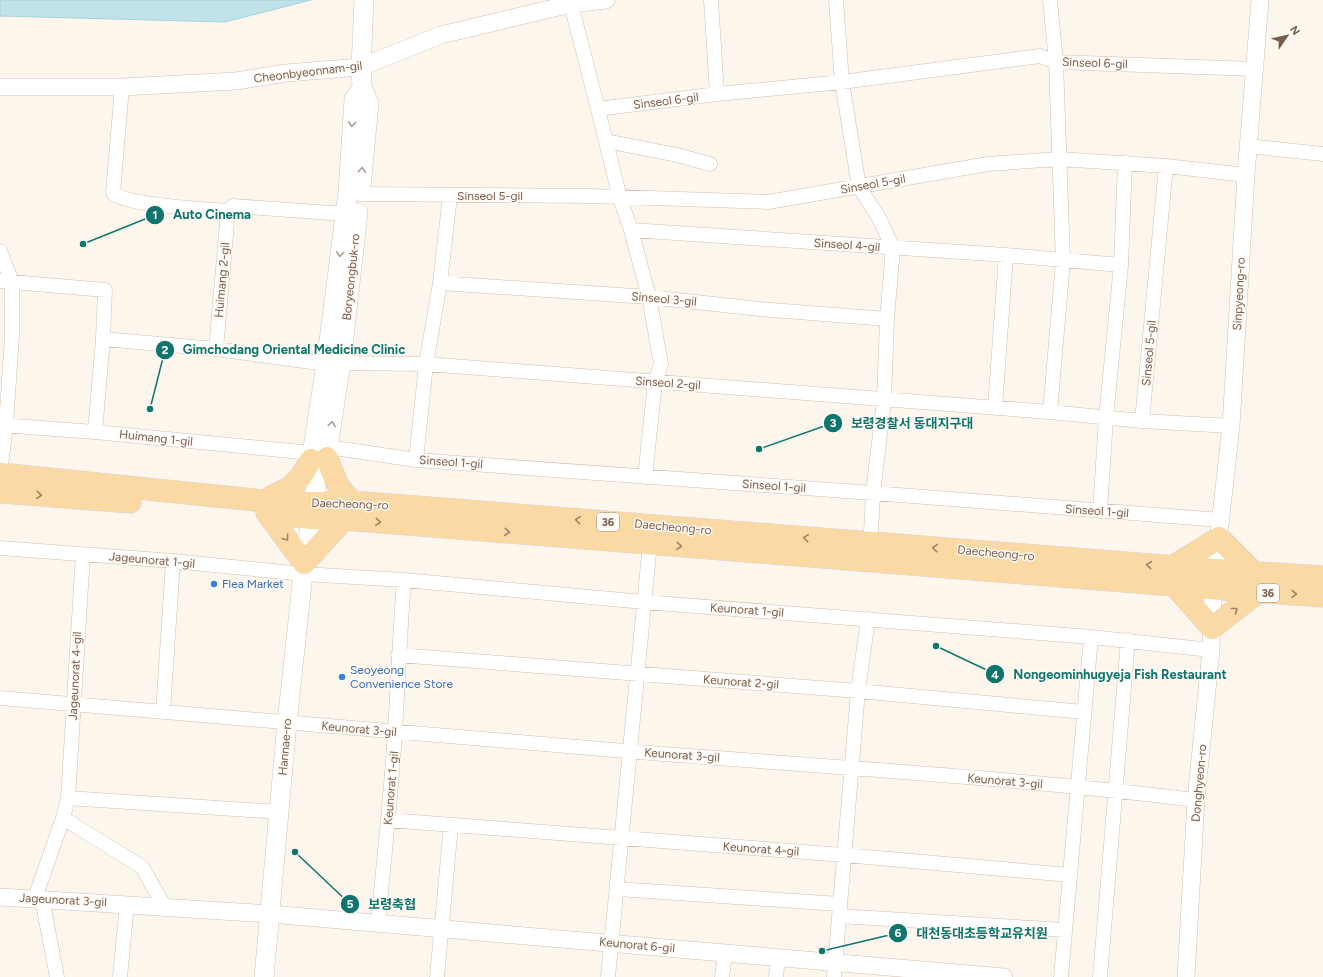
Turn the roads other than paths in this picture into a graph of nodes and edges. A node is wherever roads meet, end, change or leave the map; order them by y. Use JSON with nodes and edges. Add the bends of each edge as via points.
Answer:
{"nodes":[{"id":1,"x":364,"y":0,"type":"edge"},
{"id":2,"x":606,"y":0,"type":"edge"},
{"id":3,"x":711,"y":0,"type":"edge"},
{"id":4,"x":836,"y":0,"type":"edge"},
{"id":5,"x":1050,"y":0,"type":"edge"},
{"id":6,"x":1260,"y":0,"type":"edge"},
{"id":7,"x":571,"y":4,"type":"junction"},
{"id":8,"x":361,"y":60,"type":"junction"},
{"id":9,"x":1056,"y":62,"type":"junction"},
{"id":10,"x":1255,"y":69,"type":"junction"},
{"id":11,"x":842,"y":82,"type":"junction"},
{"id":12,"x":0,"y":87,"type":"edge"},
{"id":13,"x":122,"y":87,"type":"junction"},
{"id":14,"x":362,"y":88,"type":"junction"},
{"id":15,"x":717,"y":94,"type":"junction"},
{"id":16,"x":598,"y":109,"type":"junction"},
{"id":17,"x":606,"y":141,"type":"junction"},
{"id":18,"x":1248,"y":146,"type":"junction"},
{"id":19,"x":1323,"y":154,"type":"edge"},
{"id":20,"x":1059,"y":159,"type":"junction"},
{"id":21,"x":1125,"y":162,"type":"junction"},
{"id":22,"x":710,"y":164,"type":"dead end"},
{"id":23,"x":1166,"y":166,"type":"junction"},
{"id":24,"x":1246,"y":175,"type":"junction"},
{"id":25,"x":859,"y":187,"type":"junction"},
{"id":26,"x":360,"y":194,"type":"junction"},
{"id":27,"x":450,"y":196,"type":"junction"},
{"id":28,"x":620,"y":198,"type":"junction"},
{"id":29,"x":228,"y":211,"type":"junction"},
{"id":30,"x":345,"y":214,"type":"junction"},
{"id":31,"x":631,"y":230,"type":"junction"},
{"id":32,"x":893,"y":248,"type":"junction"},
{"id":33,"x":0,"y":252,"type":"edge"},
{"id":34,"x":1006,"y":255,"type":"junction"},
{"id":35,"x":1063,"y":261,"type":"junction"},
{"id":36,"x":1122,"y":266,"type":"junction"},
{"id":37,"x":6,"y":281,"type":"edge"},
{"id":38,"x":440,"y":283,"type":"junction"},
{"id":39,"x":649,"y":297,"type":"junction"},
{"id":40,"x":887,"y":319,"type":"junction"},
{"id":41,"x":103,"y":339,"type":"junction"},
{"id":42,"x":216,"y":349,"type":"junction"},
{"id":43,"x":334,"y":363,"type":"junction"},
{"id":44,"x":426,"y":364,"type":"junction"},
{"id":45,"x":655,"y":382,"type":"junction"},
{"id":46,"x":884,"y":400,"type":"junction"},
{"id":47,"x":995,"y":408,"type":"junction"},
{"id":48,"x":1050,"y":412,"type":"junction"},
{"id":49,"x":1106,"y":418,"type":"junction"},
{"id":50,"x":1142,"y":421,"type":"junction"},
{"id":51,"x":3,"y":425,"type":"edge"},
{"id":52,"x":1231,"y":426,"type":"junction"},
{"id":53,"x":95,"y":432,"type":"junction"},
{"id":54,"x":320,"y":454,"type":"junction"},
{"id":55,"x":416,"y":460,"type":"junction"},
{"id":56,"x":0,"y":474,"type":"edge"},
{"id":57,"x":645,"y":477,"type":"junction"},
{"id":58,"x":0,"y":492,"type":"edge"},
{"id":59,"x":873,"y":493,"type":"junction"},
{"id":60,"x":314,"y":503,"type":"junction"},
{"id":61,"x":266,"y":507,"type":"junction"},
{"id":62,"x":349,"y":511,"type":"junction"},
{"id":63,"x":1100,"y":511,"type":"junction"},
{"id":64,"x":1220,"y":529,"type":"junction"},
{"id":65,"x":650,"y":544,"type":"junction"},
{"id":66,"x":0,"y":548,"type":"edge"},
{"id":67,"x":870,"y":552,"type":"junction"},
{"id":68,"x":83,"y":554,"type":"junction"},
{"id":69,"x":173,"y":561,"type":"junction"},
{"id":70,"x":304,"y":569,"type":"junction"},
{"id":71,"x":1173,"y":576,"type":"junction"},
{"id":72,"x":1323,"y":577,"type":"edge"},
{"id":73,"x":1214,"y":579,"type":"junction"},
{"id":74,"x":404,"y":580,"type":"junction"},
{"id":75,"x":1256,"y":582,"type":"junction"},
{"id":76,"x":1323,"y":596,"type":"edge"},
{"id":77,"x":644,"y":602,"type":"junction"},
{"id":78,"x":868,"y":619,"type":"junction"},
{"id":79,"x":1212,"y":628,"type":"junction"},
{"id":80,"x":1091,"y":637,"type":"junction"},
{"id":81,"x":1128,"y":640,"type":"junction"},
{"id":82,"x":1211,"y":650,"type":"junction"},
{"id":83,"x":398,"y":655,"type":"junction"},
{"id":84,"x":637,"y":674,"type":"junction"},
{"id":85,"x":858,"y":691,"type":"junction"},
{"id":86,"x":0,"y":698,"type":"edge"},
{"id":87,"x":74,"y":704,"type":"junction"},
{"id":88,"x":163,"y":712,"type":"junction"},
{"id":89,"x":1084,"y":712,"type":"junction"},
{"id":90,"x":287,"y":723,"type":"junction"},
{"id":91,"x":395,"y":732,"type":"junction"},
{"id":92,"x":630,"y":751,"type":"junction"},
{"id":93,"x":851,"y":767,"type":"junction"},
{"id":94,"x":1078,"y":787,"type":"junction"},
{"id":95,"x":1116,"y":790,"type":"junction"},
{"id":96,"x":68,"y":798,"type":"junction"},
{"id":97,"x":1196,"y":800,"type":"junction"},
{"id":98,"x":279,"y":812,"type":"junction"},
{"id":99,"x":63,"y":818,"type":"junction"},
{"id":100,"x":388,"y":820,"type":"junction"},
{"id":101,"x":451,"y":825,"type":"junction"},
{"id":102,"x":621,"y":838,"type":"junction"},
{"id":103,"x":844,"y":855,"type":"junction"},
{"id":104,"x":1070,"y":875,"type":"junction"},
{"id":105,"x":617,"y":889,"type":"junction"},
{"id":106,"x":0,"y":897,"type":"edge"},
{"id":107,"x":39,"y":898,"type":"junction"},
{"id":108,"x":127,"y":904,"type":"junction"},
{"id":109,"x":164,"y":906,"type":"junction"},
{"id":110,"x":840,"y":910,"type":"junction"},
{"id":111,"x":270,"y":914,"type":"junction"},
{"id":112,"x":378,"y":923,"type":"junction"},
{"id":113,"x":442,"y":929,"type":"junction"},
{"id":114,"x":1065,"y":930,"type":"junction"},
{"id":115,"x":611,"y":943,"type":"junction"},
{"id":116,"x":725,"y":953,"type":"junction"},
{"id":117,"x":778,"y":958,"type":"junction"},
{"id":118,"x":835,"y":970,"type":"edge"},
{"id":119,"x":880,"y":972,"type":"edge"},
{"id":120,"x":950,"y":975,"type":"edge"},
{"id":121,"x":57,"y":977,"type":"edge"},
{"id":122,"x":120,"y":977,"type":"edge"},
{"id":123,"x":264,"y":977,"type":"edge"},
{"id":124,"x":437,"y":977,"type":"edge"},
{"id":125,"x":608,"y":977,"type":"edge"},
{"id":126,"x":722,"y":977,"type":"edge"},
{"id":127,"x":776,"y":977,"type":"edge"},
{"id":128,"x":993,"y":977,"type":"edge"},
{"id":129,"x":1061,"y":977,"type":"edge"},
{"id":130,"x":1100,"y":977,"type":"edge"},
{"id":131,"x":1186,"y":977,"type":"edge"}],
"edges":[{"from":1,"to":8,"type":"main road","name":"Boryeongbuk-ro"},
{"from":2,"to":7,"type":"street","name":"Cheonbyeonnam-gil"},
{"from":3,"to":15,"type":"street"},
{"from":4,"to":11,"type":"street"},
{"from":5,"to":9,"type":"street"},
{"from":6,"to":10,"type":"street","name":"Sinpyeong-ro"},
{"from":7,"to":8,"type":"street","name":"Cheonbyeonnam-gil","via":[[441,35]]},
{"from":7,"to":16,"type":"street"},
{"from":8,"to":13,"type":"street","name":"Cheonbyeonnam-gil","via":[[236,81]]},
{"from":8,"to":14,"type":"main road","name":"Boryeongbuk-ro"},
{"from":9,"to":10,"type":"street","name":"Sinseol 6-gil"},
{"from":9,"to":11,"type":"street","name":"Sinseol 6-gil","via":[[1040,56]]},
{"from":9,"to":20,"type":"street"},
{"from":10,"to":18,"type":"street","name":"Sinpyeong-ro"},
{"from":11,"to":15,"type":"street","name":"Sinseol 6-gil"},
{"from":11,"to":25,"type":"street"},
{"from":12,"to":13,"type":"street","name":"Cheonbyeonnam-gil"},
{"from":13,"to":29,"type":"street","via":[[113,193],[117,197],[139,203]]},
{"from":26,"to":14,"type":"main road","name":"Boryeongbuk-ro","one_way":true,"via":[[369,103]]},
{"from":14,"to":30,"type":"main road","name":"Boryeongbuk-ro","one_way":true,"via":[[354,99]]},
{"from":15,"to":16,"type":"street","name":"Sinseol 6-gil"},
{"from":16,"to":17,"type":"street"},
{"from":17,"to":22,"type":"street"},
{"from":17,"to":28,"type":"street"},
{"from":18,"to":19,"type":"street"},
{"from":18,"to":24,"type":"street","name":"Sinpyeong-ro"},
{"from":20,"to":21,"type":"street","name":"Sinseol 5-gil"},
{"from":20,"to":25,"type":"street","name":"Sinseol 5-gil","via":[[988,164]]},
{"from":20,"to":35,"type":"street"},
{"from":21,"to":23,"type":"street","name":"Sinseol 5-gil"},
{"from":21,"to":36,"type":"street"},
{"from":23,"to":24,"type":"street","name":"Sinseol 5-gil"},
{"from":23,"to":50,"type":"street","name":"Sinseol 5-gil"},
{"from":24,"to":52,"type":"street","name":"Sinpyeong-ro"},
{"from":25,"to":28,"type":"street","name":"Sinseol 5-gil","via":[[768,202]]},
{"from":25,"to":32,"type":"street","via":[[879,218]]},
{"from":26,"to":27,"type":"street","name":"Sinseol 5-gil"},
{"from":26,"to":43,"type":"main road","name":"Boryeongbuk-ro"},
{"from":27,"to":28,"type":"street","name":"Sinseol 5-gil"},
{"from":27,"to":38,"type":"street"},
{"from":28,"to":31,"type":"street"},
{"from":29,"to":30,"type":"street","via":[[233,206]]},
{"from":29,"to":42,"type":"street","name":"Huimang 2-gil"},
{"from":30,"to":43,"type":"main road","name":"Boryeongbuk-ro","one_way":true},
{"from":31,"to":32,"type":"street","name":"Sinseol 4-gil"},
{"from":31,"to":39,"type":"street"},
{"from":32,"to":34,"type":"street","name":"Sinseol 4-gil"},
{"from":32,"to":40,"type":"street"},
{"from":33,"to":37,"type":"street","name":"Daecheong-ro"},
{"from":34,"to":35,"type":"street","name":"Sinseol 4-gil"},
{"from":34,"to":47,"type":"street"},
{"from":35,"to":36,"type":"street","name":"Sinseol 4-gil"},
{"from":35,"to":48,"type":"street"},
{"from":36,"to":49,"type":"street"},
{"from":37,"to":41,"type":"street","via":[[105,290]]},
{"from":37,"to":51,"type":"street","name":"Daecheong-ro","via":[[12,334]]},
{"from":38,"to":39,"type":"street","name":"Sinseol 3-gil"},
{"from":38,"to":44,"type":"street"},
{"from":39,"to":40,"type":"street","name":"Sinseol 3-gil"},
{"from":39,"to":45,"type":"street","via":[[661,364]]},
{"from":40,"to":46,"type":"street"},
{"from":41,"to":42,"type":"street"},
{"from":41,"to":53,"type":"street"},
{"from":42,"to":43,"type":"street"},
{"from":43,"to":44,"type":"street","name":"Sinseol 2-gil"},
{"from":43,"to":54,"type":"main road","name":"Boryeongbuk-ro"},
{"from":44,"to":45,"type":"street","name":"Sinseol 2-gil"},
{"from":44,"to":55,"type":"street"},
{"from":45,"to":46,"type":"street","name":"Sinseol 2-gil"},
{"from":45,"to":57,"type":"street"},
{"from":46,"to":47,"type":"street","name":"Sinseol 2-gil"},
{"from":46,"to":59,"type":"street"},
{"from":47,"to":48,"type":"street","name":"Sinseol 2-gil"},
{"from":48,"to":49,"type":"street","name":"Sinseol 2-gil"},
{"from":49,"to":50,"type":"street","name":"Sinseol 2-gil"},
{"from":49,"to":63,"type":"street"},
{"from":50,"to":52,"type":"street","name":"Sinseol 2-gil"},
{"from":51,"to":53,"type":"street","name":"Huimang 1-gil"},
{"from":51,"to":56,"type":"street","name":"Daecheong-ro"},
{"from":52,"to":64,"type":"street","name":"Sinpyeong-ro"},
{"from":53,"to":54,"type":"street","name":"Huimang 1-gil"},
{"from":54,"to":55,"type":"street","name":"Sinseol 1-gil"},
{"from":54,"to":60,"type":"main road","name":"Boryeongbuk-ro","via":[[326,474]]},
{"from":54,"to":61,"type":"main road","via":[[300,478]]},
{"from":54,"to":62,"type":"main road","via":[[344,494]]},
{"from":55,"to":57,"type":"street","name":"Sinseol 1-gil"},
{"from":56,"to":61,"type":"main road","name":"Daecheong-ro","number":"36"},
{"from":57,"to":59,"type":"street","name":"Sinseol 1-gil"},
{"from":58,"to":61,"type":"main road","name":"Daecheong-ro","number":"36","one_way":true},
{"from":59,"to":63,"type":"street","name":"Sinseol 1-gil"},
{"from":59,"to":67,"type":"street"},
{"from":60,"to":61,"type":"main road","name":"Daecheong-ro","number":"36"},
{"from":60,"to":62,"type":"main road","name":"Daecheong-ro","number":"36"},
{"from":60,"to":70,"type":"main road","name":"Hannae-ro"},
{"from":61,"to":70,"type":"main road","one_way":true},
{"from":62,"to":65,"type":"main road","name":"Daecheong-ro","number":"36","one_way":true},
{"from":67,"to":62,"type":"main road","name":"Daecheong-ro","number":"36","one_way":true},
{"from":62,"to":70,"type":"main road"},
{"from":63,"to":64,"type":"street","name":"Sinseol 1-gil"},
{"from":64,"to":71,"type":"main road"},
{"from":64,"to":73,"type":"street","name":"Sinpyeong-ro"},
{"from":64,"to":75,"type":"main road"},
{"from":65,"to":67,"type":"main road","name":"Daecheong-ro","number":"36","one_way":true},
{"from":65,"to":77,"type":"street"},
{"from":66,"to":68,"type":"street","name":"Jageunorat 1-gil"},
{"from":67,"to":71,"type":"main road","name":"Daecheong-ro","number":"36"},
{"from":68,"to":69,"type":"street","name":"Jageunorat 1-gil"},
{"from":68,"to":87,"type":"street","name":"Jageunorat 4-gil"},
{"from":69,"to":70,"type":"street","name":"Jageunorat 1-gil"},
{"from":69,"to":88,"type":"street"},
{"from":70,"to":74,"type":"street","name":"Keunorat 1-gil"},
{"from":70,"to":90,"type":"main road","name":"Hannae-ro"},
{"from":71,"to":73,"type":"main road","name":"Daecheong-ro","number":"36"},
{"from":71,"to":79,"type":"main road"},
{"from":72,"to":75,"type":"main road","name":"Daecheong-ro","number":"36"},
{"from":73,"to":75,"type":"main road","name":"Daecheong-ro","number":"36"},
{"from":73,"to":79,"type":"street","name":"Donghyeon-ro"},
{"from":74,"to":77,"type":"street","name":"Keunorat 1-gil"},
{"from":74,"to":83,"type":"street","name":"Keunorat 1-gil"},
{"from":75,"to":76,"type":"main road","name":"Daecheong-ro","number":"36","one_way":true},
{"from":79,"to":75,"type":"main road","one_way":true},
{"from":77,"to":78,"type":"street","name":"Keunorat 1-gil"},
{"from":77,"to":84,"type":"street"},
{"from":78,"to":80,"type":"street","name":"Keunorat 1-gil"},
{"from":78,"to":85,"type":"street"},
{"from":79,"to":82,"type":"street","name":"Donghyeon-ro"},
{"from":80,"to":81,"type":"street","name":"Keunorat 1-gil"},
{"from":80,"to":89,"type":"street"},
{"from":81,"to":82,"type":"street","name":"Keunorat 1-gil"},
{"from":81,"to":95,"type":"street"},
{"from":82,"to":97,"type":"street","name":"Donghyeon-ro"},
{"from":83,"to":84,"type":"street","name":"Keunorat 2-gil"},
{"from":83,"to":91,"type":"street","name":"Keunorat 1-gil"},
{"from":84,"to":85,"type":"street","name":"Keunorat 2-gil"},
{"from":84,"to":92,"type":"street"},
{"from":85,"to":89,"type":"street","name":"Keunorat 2-gil"},
{"from":85,"to":93,"type":"street"},
{"from":86,"to":87,"type":"street","name":"Keunorat 3-gil"},
{"from":87,"to":88,"type":"street","name":"Keunorat 3-gil"},
{"from":87,"to":96,"type":"street","name":"Jageunorat 4-gil"},
{"from":88,"to":90,"type":"street","name":"Keunorat 3-gil"},
{"from":89,"to":94,"type":"street"},
{"from":90,"to":91,"type":"street","name":"Keunorat 3-gil"},
{"from":90,"to":98,"type":"main road","name":"Hannae-ro"},
{"from":91,"to":92,"type":"street","name":"Keunorat 3-gil"},
{"from":91,"to":100,"type":"street","name":"Keunorat 1-gil"},
{"from":92,"to":93,"type":"street","name":"Keunorat 3-gil"},
{"from":92,"to":102,"type":"street"},
{"from":93,"to":94,"type":"street","name":"Keunorat 3-gil"},
{"from":93,"to":103,"type":"street"},
{"from":94,"to":95,"type":"street","name":"Keunorat 3-gil"},
{"from":94,"to":104,"type":"street"},
{"from":95,"to":97,"type":"street","name":"Keunorat 3-gil"},
{"from":95,"to":130,"type":"street"},
{"from":96,"to":98,"type":"street"},
{"from":96,"to":99,"type":"street","name":"Jageunorat 4-gil"},
{"from":97,"to":131,"type":"street","name":"Donghyeon-ro"},
{"from":98,"to":111,"type":"main road","name":"Hannae-ro"},
{"from":99,"to":107,"type":"street","name":"Jageunorat 4-gil"},
{"from":99,"to":109,"type":"street","via":[[142,868]]},
{"from":100,"to":101,"type":"street","name":"Keunorat 4-gil"},
{"from":100,"to":112,"type":"street","name":"Keunorat 1-gil"},
{"from":101,"to":102,"type":"street","name":"Keunorat 4-gil"},
{"from":101,"to":113,"type":"street"},
{"from":102,"to":103,"type":"street","name":"Keunorat 4-gil"},
{"from":102,"to":105,"type":"street"},
{"from":103,"to":104,"type":"street","name":"Keunorat 4-gil"},
{"from":103,"to":110,"type":"street"},
{"from":104,"to":114,"type":"street"},
{"from":105,"to":110,"type":"street"},
{"from":105,"to":115,"type":"street"},
{"from":106,"to":107,"type":"street","name":"Jageunorat 3-gil"},
{"from":107,"to":108,"type":"street","name":"Jageunorat 3-gil"},
{"from":107,"to":121,"type":"street"},
{"from":108,"to":109,"type":"street","name":"Jageunorat 3-gil"},
{"from":108,"to":122,"type":"street"},
{"from":109,"to":111,"type":"street","name":"Jageunorat 3-gil"},
{"from":110,"to":114,"type":"street"},
{"from":110,"to":118,"type":"street"},
{"from":111,"to":112,"type":"street","name":"Keunorat 6-gil"},
{"from":111,"to":123,"type":"main road","name":"Hannae-ro"},
{"from":112,"to":113,"type":"street","name":"Keunorat 6-gil"},
{"from":113,"to":115,"type":"street","name":"Keunorat 6-gil"},
{"from":113,"to":124,"type":"street"},
{"from":114,"to":129,"type":"street"},
{"from":115,"to":116,"type":"street","name":"Keunorat 6-gil"},
{"from":115,"to":125,"type":"street"},
{"from":116,"to":117,"type":"street","name":"Keunorat 6-gil"},
{"from":116,"to":126,"type":"street"},
{"from":117,"to":118,"type":"street","name":"Keunorat 6-gil"},
{"from":117,"to":127,"type":"street"},
{"from":118,"to":119,"type":"street","name":"Keunorat 6-gil"},
{"from":119,"to":120,"type":"street","name":"Keunorat 6-gil"},
{"from":120,"to":128,"type":"street","name":"Keunorat 6-gil"}]}
